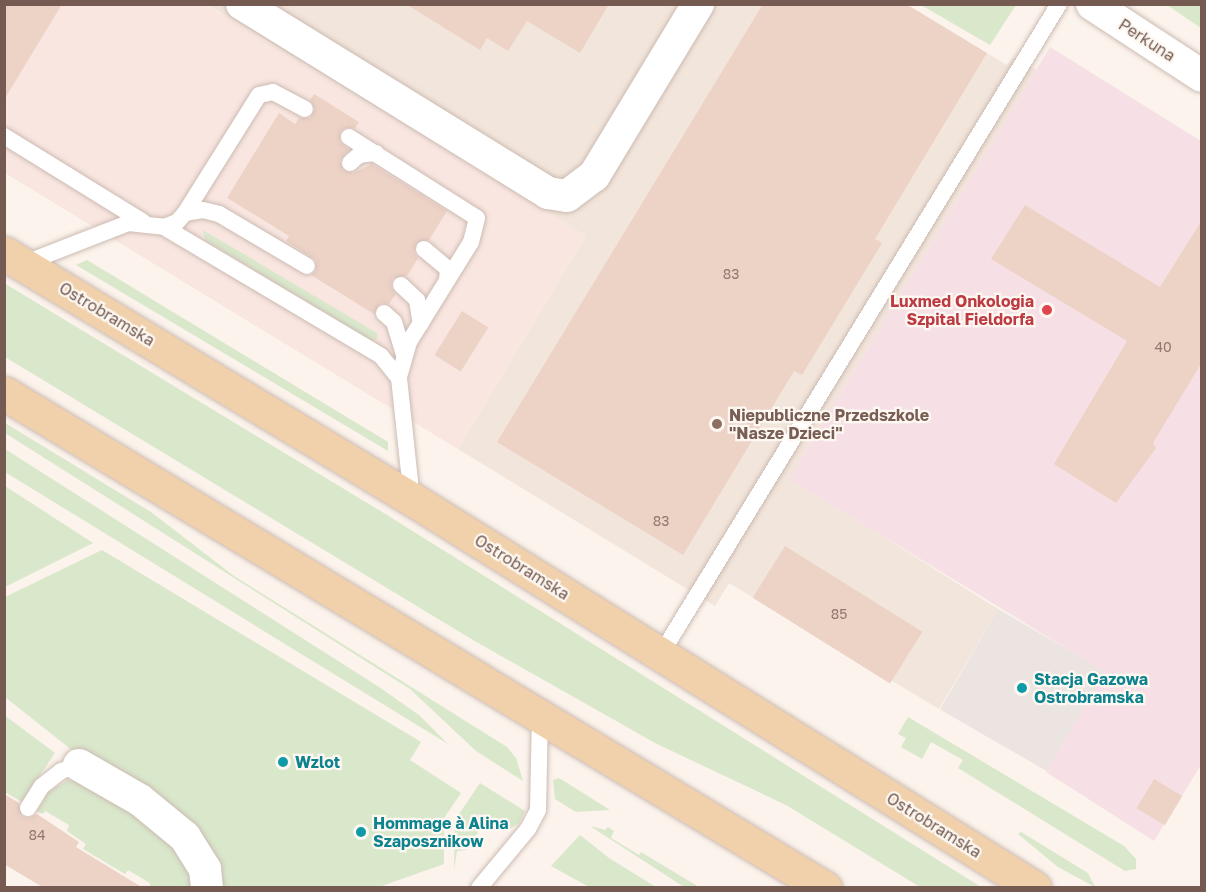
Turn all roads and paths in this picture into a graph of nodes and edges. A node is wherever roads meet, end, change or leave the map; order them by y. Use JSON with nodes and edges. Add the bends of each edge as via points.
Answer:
{"nodes":[{"id":1,"x":242,"y":4,"type":"edge"},
{"id":2,"x":698,"y":4,"type":"edge"},
{"id":3,"x":1059,"y":4,"type":"edge"},
{"id":4,"x":1097,"y":6,"type":"edge"},
{"id":5,"x":1202,"y":76,"type":"edge"},
{"id":6,"x":305,"y":109,"type":"dead end"},
{"id":7,"x":4,"y":136,"type":"edge"},
{"id":8,"x":349,"y":137,"type":"dead end"},
{"id":9,"x":376,"y":153,"type":"junction"},
{"id":10,"x":350,"y":163,"type":"dead end"},
{"id":11,"x":185,"y":213,"type":"junction"},
{"id":12,"x":144,"y":223,"type":"junction"},
{"id":13,"x":164,"y":227,"type":"junction"},
{"id":14,"x":423,"y":249,"type":"dead end"},
{"id":15,"x":14,"y":258,"type":"edge"},
{"id":16,"x":307,"y":266,"type":"dead end"},
{"id":17,"x":447,"y":280,"type":"junction"},
{"id":18,"x":401,"y":285,"type":"dead end"},
{"id":19,"x":384,"y":313,"type":"dead end"},
{"id":20,"x":421,"y":324,"type":"junction"},
{"id":21,"x":404,"y":355,"type":"junction"},
{"id":22,"x":399,"y":378,"type":"junction"},
{"id":23,"x":4,"y":393,"type":"edge"},
{"id":24,"x":412,"y":499,"type":"junction"},
{"id":25,"x":661,"y":654,"type":"junction"},
{"id":26,"x":540,"y":715,"type":"junction"},
{"id":27,"x":79,"y":765,"type":"joint"},
{"id":28,"x":28,"y":808,"type":"dead end"},
{"id":29,"x":207,"y":888,"type":"edge"},
{"id":30,"x":479,"y":888,"type":"edge"},
{"id":31,"x":825,"y":888,"type":"edge"},
{"id":32,"x":1035,"y":888,"type":"edge"}],
"edges":[{"from":1,"to":2,"type":"street","via":[[548,193],[567,196],[594,176]]},
{"from":3,"to":25,"type":"lane"},
{"from":4,"to":5,"type":"street","name":"Perkuna"},
{"from":6,"to":11,"type":"lane","via":[[273,92],[259,94]]},
{"from":7,"to":12,"type":"lane"},
{"from":8,"to":9,"type":"lane"},
{"from":9,"to":10,"type":"lane","via":[[358,155]]},
{"from":9,"to":17,"type":"lane","via":[[477,218],[477,229]]},
{"from":11,"to":13,"type":"lane","via":[[177,222]]},
{"from":11,"to":16,"type":"lane","via":[[210,210],[291,251]]},
{"from":12,"to":13,"type":"lane"},
{"from":12,"to":15,"type":"lane","via":[[116,226]]},
{"from":13,"to":22,"type":"lane","via":[[381,356]]},
{"from":14,"to":17,"type":"lane","via":[[448,269]]},
{"from":15,"to":24,"type":"main road","name":"Ostrobramska"},
{"from":17,"to":20,"type":"lane"},
{"from":18,"to":20,"type":"lane","via":[[417,300]]},
{"from":19,"to":21,"type":"lane","via":[[397,328]]},
{"from":20,"to":21,"type":"lane"},
{"from":21,"to":22,"type":"lane"},
{"from":22,"to":24,"type":"lane"},
{"from":23,"to":26,"type":"main road"},
{"from":24,"to":25,"type":"main road","name":"Ostrobramska"},
{"from":25,"to":32,"type":"main road","name":"Ostrobramska"},
{"from":26,"to":30,"type":"lane","via":[[540,798],[528,829]]},
{"from":26,"to":31,"type":"main road"},
{"from":27,"to":28,"type":"lane","via":[[62,771],[42,786]]},
{"from":27,"to":29,"type":"street","via":[[140,800],[185,837],[205,869]]}]}
